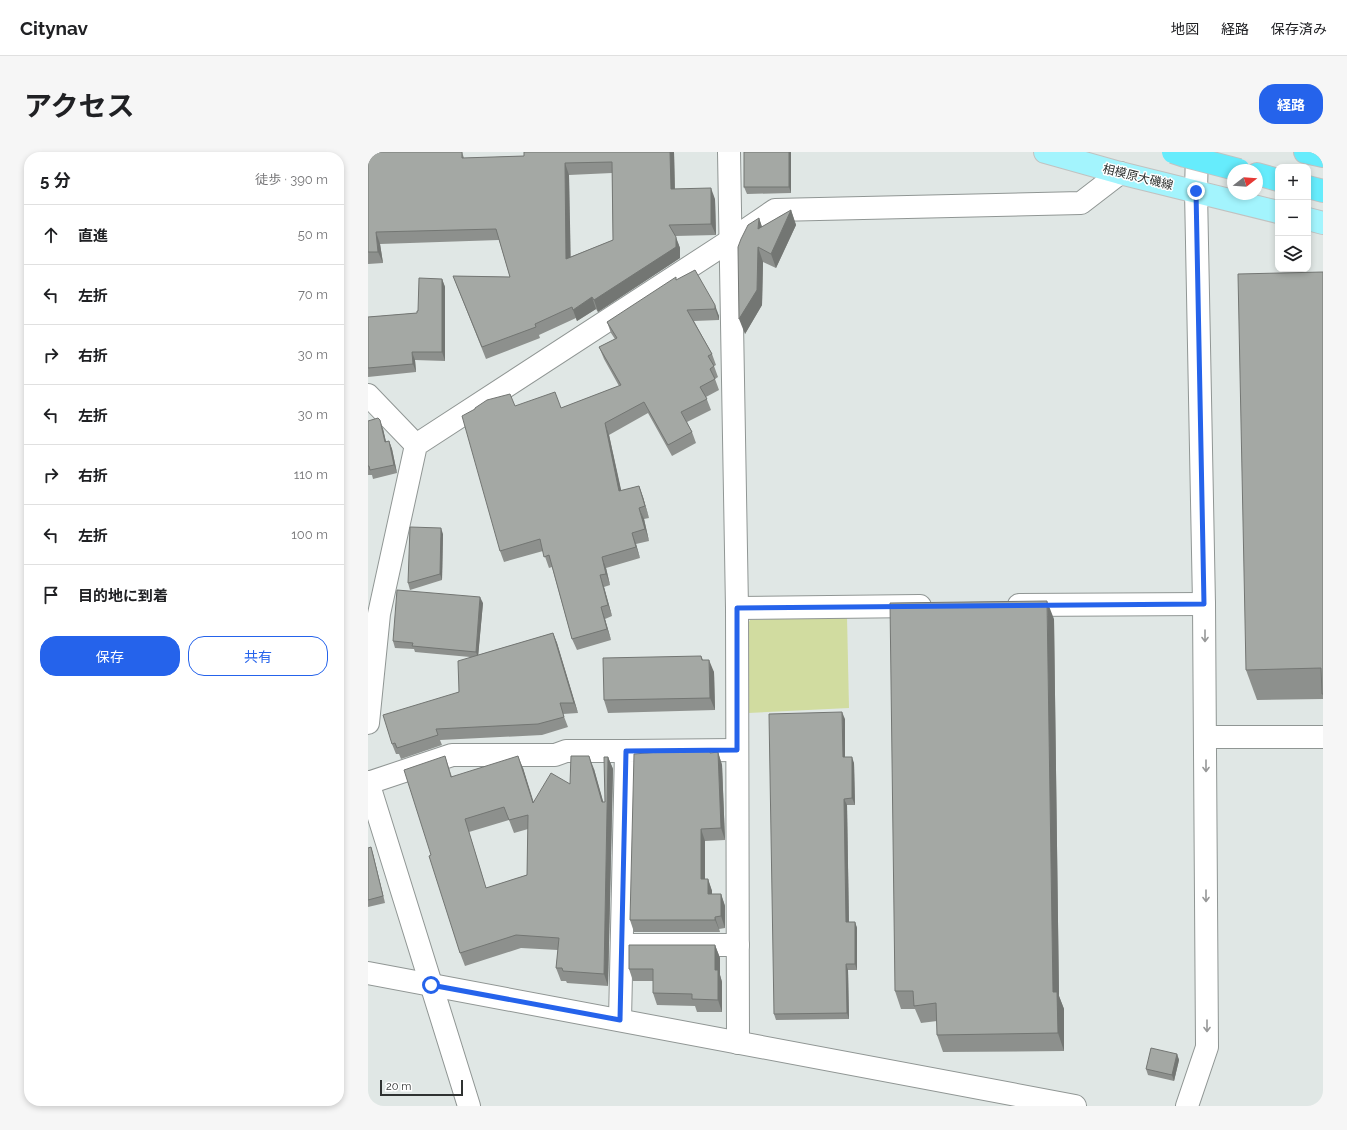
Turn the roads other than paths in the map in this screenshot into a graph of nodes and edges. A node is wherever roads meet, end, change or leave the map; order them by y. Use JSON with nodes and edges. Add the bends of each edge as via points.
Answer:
{"nodes":[{"id":1,"x":729,"y":152,"type":"edge"},
{"id":2,"x":1045,"y":152,"type":"edge"},
{"id":3,"x":1173,"y":152,"type":"edge"},
{"id":4,"x":1197,"y":152,"type":"edge"},
{"id":5,"x":1305,"y":152,"type":"edge"},
{"id":6,"x":1323,"y":156,"type":"edge"},
{"id":7,"x":1227,"y":167,"type":"edge"},
{"id":8,"x":1120,"y":173,"type":"junction"},
{"id":9,"x":1263,"y":176,"type":"edge"},
{"id":10,"x":1275,"y":179,"type":"edge"},
{"id":11,"x":1311,"y":188,"type":"edge"},
{"id":12,"x":1196,"y":191,"type":"junction"},
{"id":13,"x":1323,"y":191,"type":"edge"},
{"id":14,"x":1275,"y":211,"type":"edge"},
{"id":15,"x":1311,"y":220,"type":"edge"},
{"id":16,"x":1323,"y":223,"type":"edge"},
{"id":17,"x":731,"y":240,"type":"junction"},
{"id":18,"x":368,"y":395,"type":"edge"},
{"id":19,"x":416,"y":445,"type":"junction"},
{"id":20,"x":1204,"y":604,"type":"junction"},
{"id":21,"x":943,"y":606,"type":"edge"},
{"id":22,"x":999,"y":606,"type":"edge"},
{"id":23,"x":737,"y":608,"type":"junction"},
{"id":24,"x":373,"y":615,"type":"edge"},
{"id":25,"x":368,"y":723,"type":"edge"},
{"id":26,"x":1323,"y":737,"type":"edge"},
{"id":27,"x":1206,"y":738,"type":"junction"},
{"id":28,"x":737,"y":750,"type":"junction"},
{"id":29,"x":626,"y":751,"type":"junction"},
{"id":30,"x":368,"y":783,"type":"edge"},
{"id":31,"x":738,"y":944,"type":"junction"},
{"id":32,"x":622,"y":945,"type":"junction"},
{"id":33,"x":368,"y":973,"type":"edge"},
{"id":34,"x":431,"y":985,"type":"junction"},
{"id":35,"x":620,"y":1020,"type":"junction"},
{"id":36,"x":738,"y":1043,"type":"junction"},
{"id":37,"x":469,"y":1106,"type":"edge"},
{"id":38,"x":1075,"y":1106,"type":"edge"},
{"id":39,"x":1187,"y":1106,"type":"edge"}],
"edges":[{"from":1,"to":17,"type":"street"},
{"from":2,"to":8,"type":"main road","name":"相模原大磯線"},
{"from":3,"to":7,"type":"highway","bridge":true},
{"from":4,"to":12,"type":"street"},
{"from":5,"to":6,"type":"highway"},
{"from":8,"to":12,"type":"main road","name":"相模原大磯線"},
{"from":8,"to":17,"type":"street","via":[[1081,203],[775,210]]},
{"from":9,"to":10,"type":"highway"},
{"from":11,"to":13,"type":"highway"},
{"from":12,"to":14,"type":"main road","name":"相模原大磯線"},
{"from":12,"to":20,"type":"street"},
{"from":15,"to":16,"type":"main road"},
{"from":17,"to":19,"type":"street"},
{"from":17,"to":23,"type":"street"},
{"from":18,"to":19,"type":"street"},
{"from":19,"to":24,"type":"street"},
{"from":20,"to":22,"type":"street"},
{"from":20,"to":27,"type":"street","one_way":true},
{"from":21,"to":23,"type":"street"},
{"from":23,"to":28,"type":"street"},
{"from":24,"to":25,"type":"street"},
{"from":26,"to":27,"type":"street"},
{"from":27,"to":39,"type":"street","one_way":true,"via":[[1207,1047]]},
{"from":28,"to":29,"type":"street"},
{"from":28,"to":31,"type":"street"},
{"from":29,"to":30,"type":"street","via":[[566,751],[555,755],[452,755]]},
{"from":29,"to":32,"type":"street"},
{"from":30,"to":34,"type":"street"},
{"from":31,"to":32,"type":"street"},
{"from":31,"to":36,"type":"street"},
{"from":32,"to":35,"type":"street"},
{"from":33,"to":34,"type":"street"},
{"from":34,"to":35,"type":"street"},
{"from":34,"to":37,"type":"street"},
{"from":35,"to":36,"type":"street"},
{"from":36,"to":38,"type":"street"}]}
